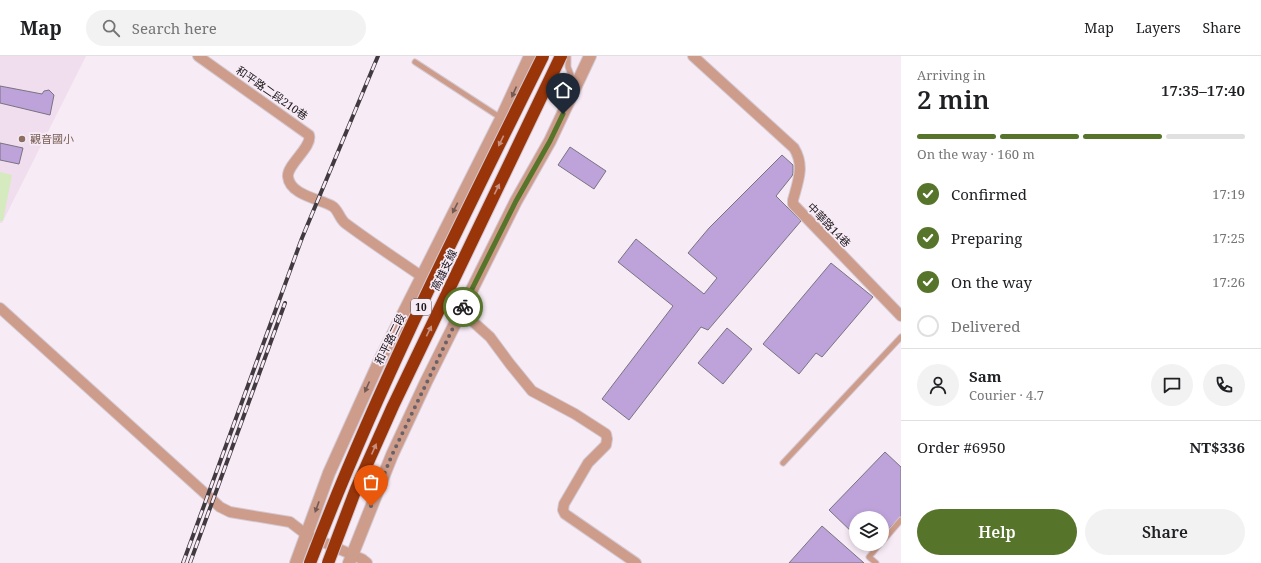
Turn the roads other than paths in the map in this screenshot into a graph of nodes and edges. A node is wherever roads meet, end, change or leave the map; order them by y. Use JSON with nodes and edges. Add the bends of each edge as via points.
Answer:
{"nodes":[{"id":1,"x":198,"y":56,"type":"edge"},
{"id":2,"x":530,"y":56,"type":"edge"},
{"id":3,"x":543,"y":56,"type":"edge"},
{"id":4,"x":561,"y":56,"type":"edge"},
{"id":5,"x":568,"y":56,"type":"edge"},
{"id":6,"x":590,"y":56,"type":"edge"},
{"id":7,"x":693,"y":56,"type":"edge"},
{"id":8,"x":414,"y":62,"type":"dead end"},
{"id":9,"x":575,"y":86,"type":"junction"},
{"id":10,"x":501,"y":119,"type":"junction"},
{"id":11,"x":421,"y":276,"type":"junction"},
{"id":12,"x":0,"y":308,"type":"edge"},
{"id":13,"x":460,"y":311,"type":"junction"},
{"id":14,"x":901,"y":316,"type":"edge"},
{"id":15,"x":901,"y":337,"type":"edge"},
{"id":16,"x":783,"y":463,"type":"dead end"},
{"id":17,"x":901,"y":520,"type":"edge"},
{"id":18,"x":889,"y":534,"type":"edge"},
{"id":19,"x":307,"y":535,"type":"junction"},
{"id":20,"x":874,"y":551,"type":"edge"},
{"id":21,"x":350,"y":559,"type":"edge"},
{"id":22,"x":296,"y":563,"type":"edge"},
{"id":23,"x":310,"y":563,"type":"edge"},
{"id":24,"x":328,"y":563,"type":"edge"},
{"id":25,"x":367,"y":563,"type":"edge"},
{"id":26,"x":636,"y":563,"type":"edge"},
{"id":27,"x":876,"y":563,"type":"edge"}],
"edges":[{"from":1,"to":11,"type":"street","name":"和平路二段210巷","via":[[309,135],[308,142],[288,172],[288,179],[293,187],[310,198],[333,206],[344,222]]},
{"from":2,"to":10,"type":"street","name":"和平路二段","one_way":true},
{"from":3,"to":23,"type":"highway","name":"高雄支線","number":"10","one_way":true,"bridge":true,"via":[[423,302],[336,495]]},
{"from":24,"to":4,"type":"highway","name":"高雄支線","number":"10","one_way":true,"bridge":true,"via":[[356,489],[393,406]]},
{"from":5,"to":9,"type":"lane","via":[[568,67]]},
{"from":6,"to":9,"type":"street"},
{"from":7,"to":14,"type":"street","name":"中華路14巷","via":[[794,148],[801,169],[793,204]]},
{"from":8,"to":10,"type":"lane"},
{"from":9,"to":13,"type":"street","via":[[550,141]]},
{"from":10,"to":11,"type":"street","name":"和平路二段","one_way":true},
{"from":11,"to":19,"type":"street","name":"和平路二段","one_way":true,"via":[[332,466]]},
{"from":12,"to":19,"type":"street","via":[[220,507],[243,514],[290,522]]},
{"from":13,"to":21,"type":"street","via":[[392,455]]},
{"from":13,"to":26,"type":"street","via":[[490,337],[532,391],[606,434],[606,445],[588,463],[563,510],[565,514]]},
{"from":15,"to":16,"type":"lane"},
{"from":17,"to":18,"type":"lane"},
{"from":19,"to":21,"type":"street"},
{"from":19,"to":22,"type":"street","name":"和平路二段"},
{"from":20,"to":27,"type":"lane","via":[[869,557]]},
{"from":21,"to":25,"type":"street"}]}
